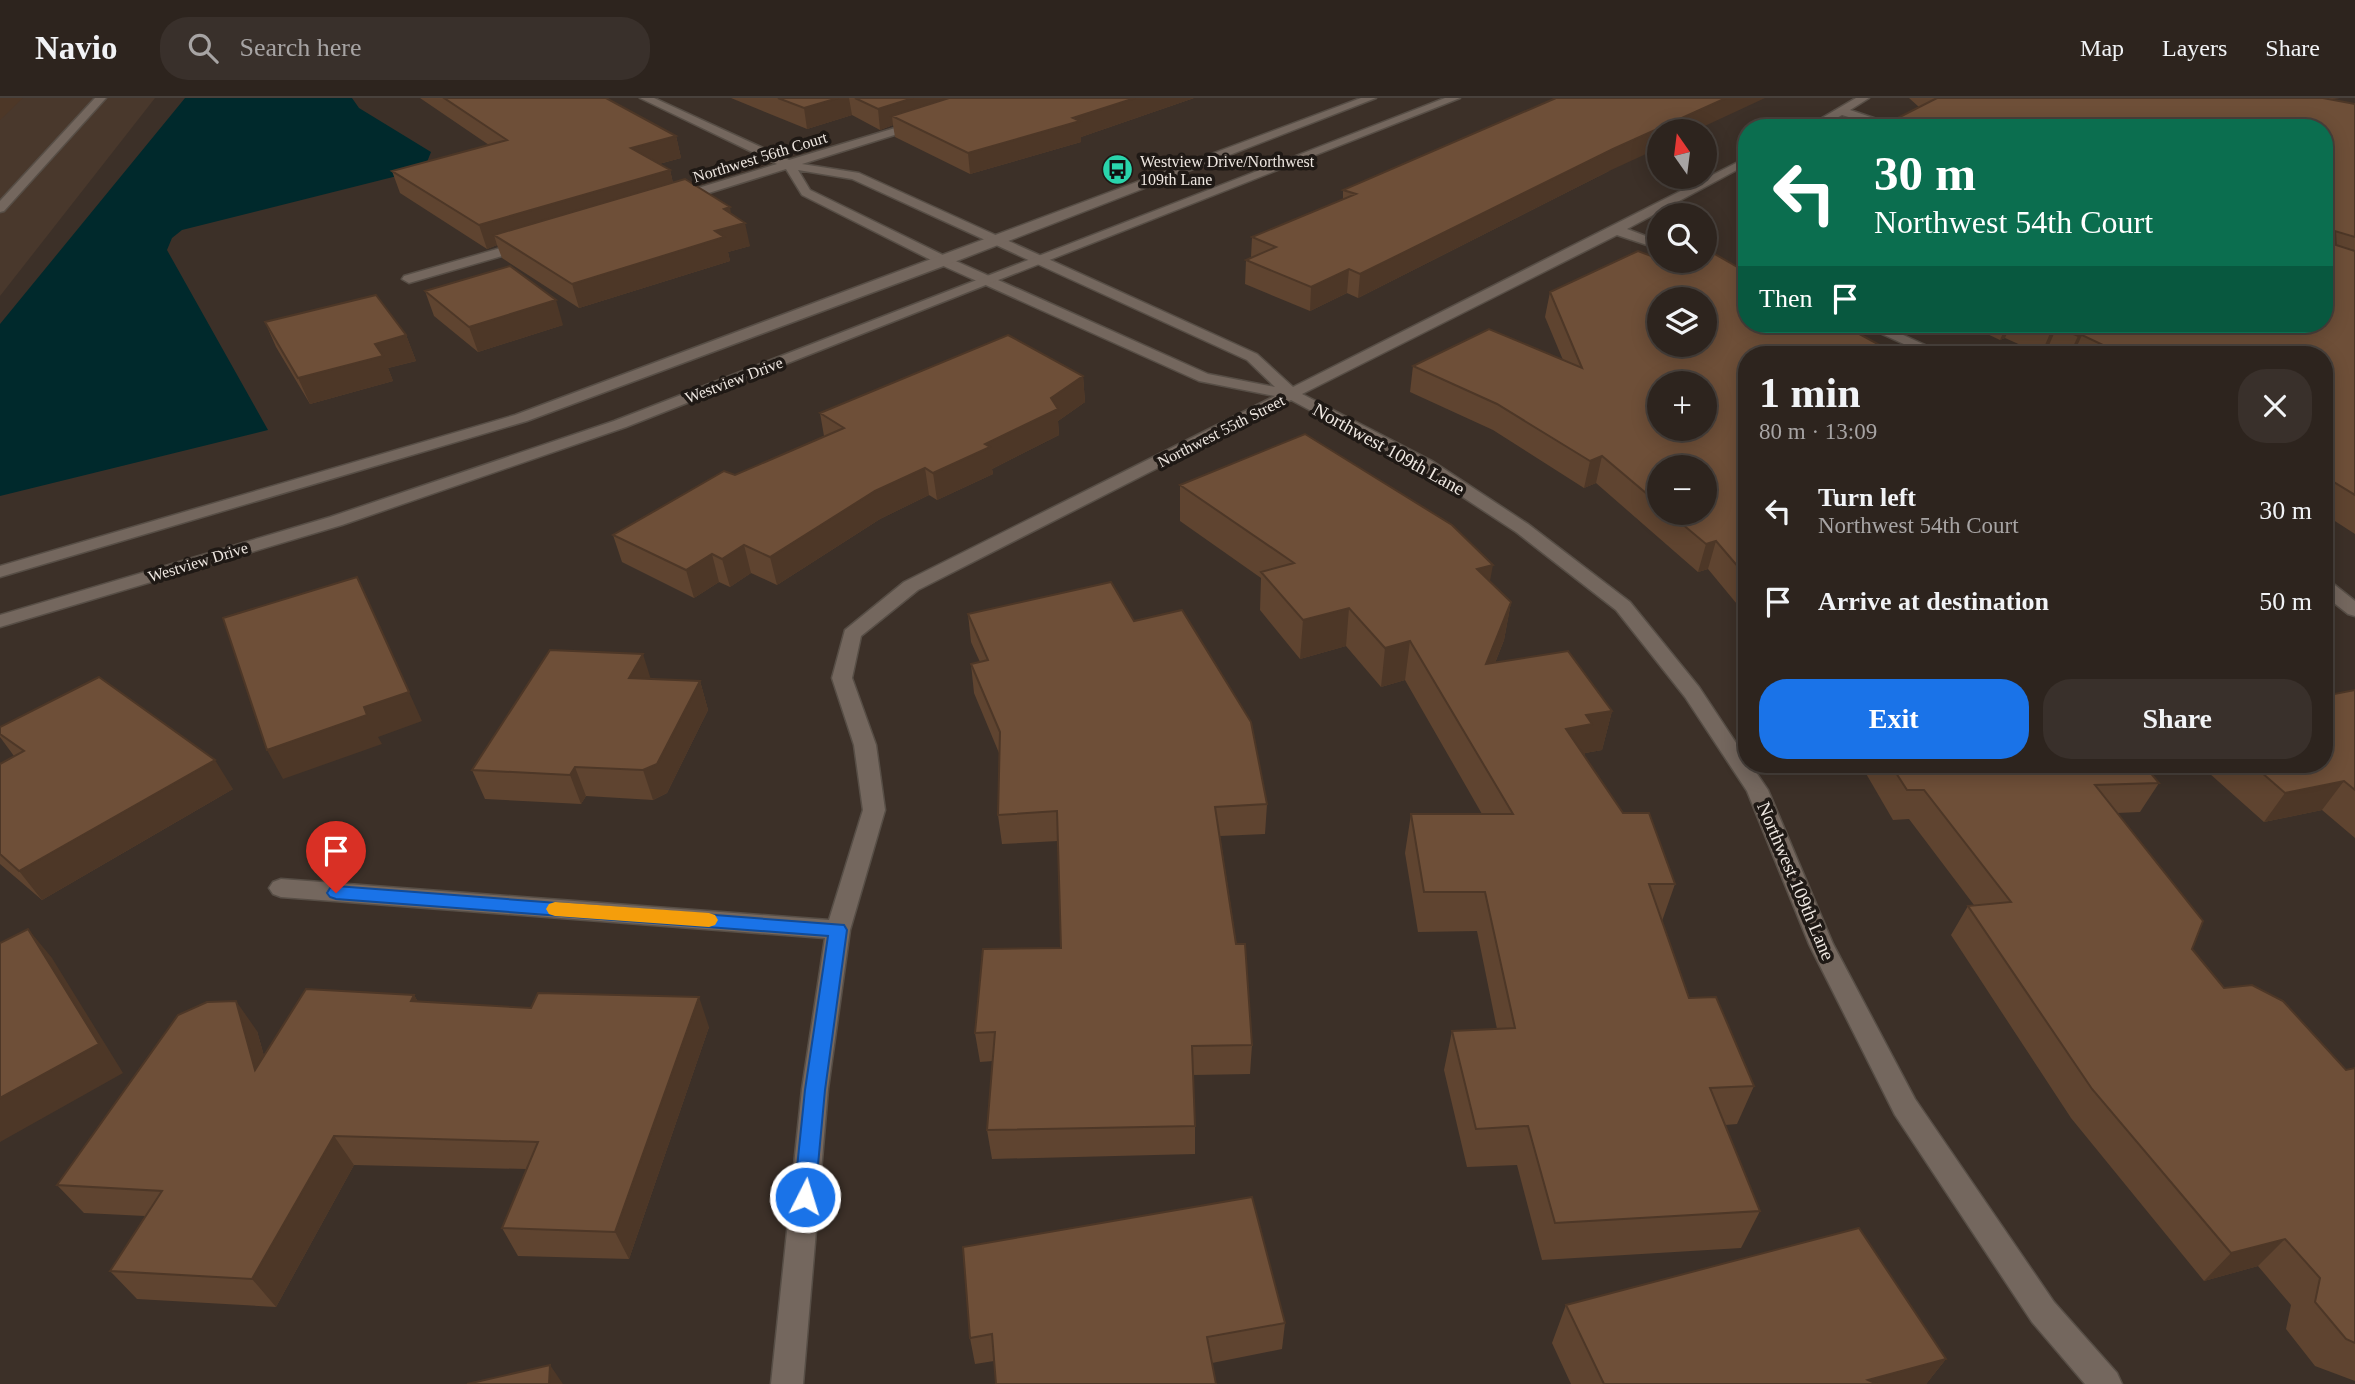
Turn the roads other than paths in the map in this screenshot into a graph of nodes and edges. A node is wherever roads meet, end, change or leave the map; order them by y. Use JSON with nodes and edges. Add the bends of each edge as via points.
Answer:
{"nodes":[{"id":1,"x":101,"y":98,"type":"edge"},
{"id":2,"x":645,"y":98,"type":"edge"},
{"id":3,"x":1371,"y":98,"type":"edge"},
{"id":4,"x":1455,"y":98,"type":"edge"},
{"id":5,"x":1864,"y":98,"type":"edge"},
{"id":6,"x":1841,"y":111,"type":"junction"},
{"id":7,"x":933,"y":119,"type":"edge"},
{"id":8,"x":1826,"y":119,"type":"edge"},
{"id":9,"x":1868,"y":119,"type":"edge"},
{"id":10,"x":789,"y":165,"type":"junction"},
{"id":11,"x":1738,"y":165,"type":"edge"},
{"id":12,"x":671,"y":201,"type":"edge"},
{"id":13,"x":0,"y":208,"type":"edge"},
{"id":14,"x":1616,"y":230,"type":"junction"},
{"id":15,"x":540,"y":240,"type":"edge"},
{"id":16,"x":995,"y":241,"type":"junction"},
{"id":17,"x":1647,"y":241,"type":"edge"},
{"id":18,"x":944,"y":261,"type":"junction"},
{"id":19,"x":1041,"y":262,"type":"junction"},
{"id":20,"x":409,"y":279,"type":"dead end"},
{"id":21,"x":988,"y":281,"type":"junction"},
{"id":22,"x":1888,"y":333,"type":"edge"},
{"id":23,"x":1919,"y":346,"type":"edge"},
{"id":24,"x":1292,"y":395,"type":"junction"},
{"id":25,"x":0,"y":572,"type":"edge"},
{"id":26,"x":2333,"y":593,"type":"edge"},
{"id":27,"x":2355,"y":610,"type":"edge"},
{"id":28,"x":0,"y":621,"type":"edge"},
{"id":29,"x":1738,"y":761,"type":"edge"},
{"id":30,"x":1746,"y":773,"type":"edge"},
{"id":31,"x":281,"y":888,"type":"dead end"},
{"id":32,"x":838,"y":930,"type":"junction"},
{"id":33,"x":787,"y":1384,"type":"edge"},
{"id":34,"x":2106,"y":1384,"type":"edge"}],
"edges":[{"from":1,"to":13,"type":"street"},
{"from":2,"to":10,"type":"street","name":"Northwest 109th Lane"},
{"from":3,"to":16,"type":"street","name":"Westview Drive"},
{"from":4,"to":19,"type":"street","name":"Westview Drive"},
{"from":5,"to":6,"type":"street"},
{"from":6,"to":8,"type":"street"},
{"from":6,"to":9,"type":"street"},
{"from":7,"to":10,"type":"street","name":"Northwest 56th Court"},
{"from":10,"to":12,"type":"street","name":"Northwest 56th Court"},
{"from":10,"to":16,"type":"street","name":"Northwest 109th Lane","via":[[855,176]]},
{"from":10,"to":18,"type":"street","name":"Northwest 109th Lane","via":[[806,192]]},
{"from":11,"to":14,"type":"street","name":"Northwest 55th Street"},
{"from":14,"to":17,"type":"street"},
{"from":14,"to":24,"type":"street","name":"Northwest 55th Street"},
{"from":15,"to":20,"type":"street"},
{"from":16,"to":18,"type":"street","name":"Westview Drive"},
{"from":16,"to":19,"type":"street","name":"Northwest 109th Lane"},
{"from":18,"to":21,"type":"street","name":"Northwest 109th Lane"},
{"from":18,"to":25,"type":"street","name":"Westview Drive","via":[[521,418]]},
{"from":19,"to":21,"type":"street","name":"Westview Drive"},
{"from":19,"to":24,"type":"street","name":"Northwest 109th Lane","via":[[1252,357]]},
{"from":21,"to":24,"type":"street","name":"Northwest 109th Lane","via":[[1203,379]]},
{"from":21,"to":28,"type":"street","name":"Westview Drive","via":[[620,424],[335,521]]},
{"from":22,"to":23,"type":"street"},
{"from":24,"to":29,"type":"street","name":"Northwest 109th Lane","via":[[1426,465],[1522,528],[1623,606],[1692,692]]},
{"from":24,"to":32,"type":"street","name":"Northwest 55th Street","via":[[911,586],[852,634],[842,678],[865,745],[874,810]]},
{"from":26,"to":27,"type":"street"},
{"from":30,"to":34,"type":"street","name":"Northwest 109th Lane","via":[[1821,944],[1905,1107],[2043,1312]]},
{"from":31,"to":32,"type":"street"},
{"from":32,"to":33,"type":"street","via":[[815,1090]]}]}
